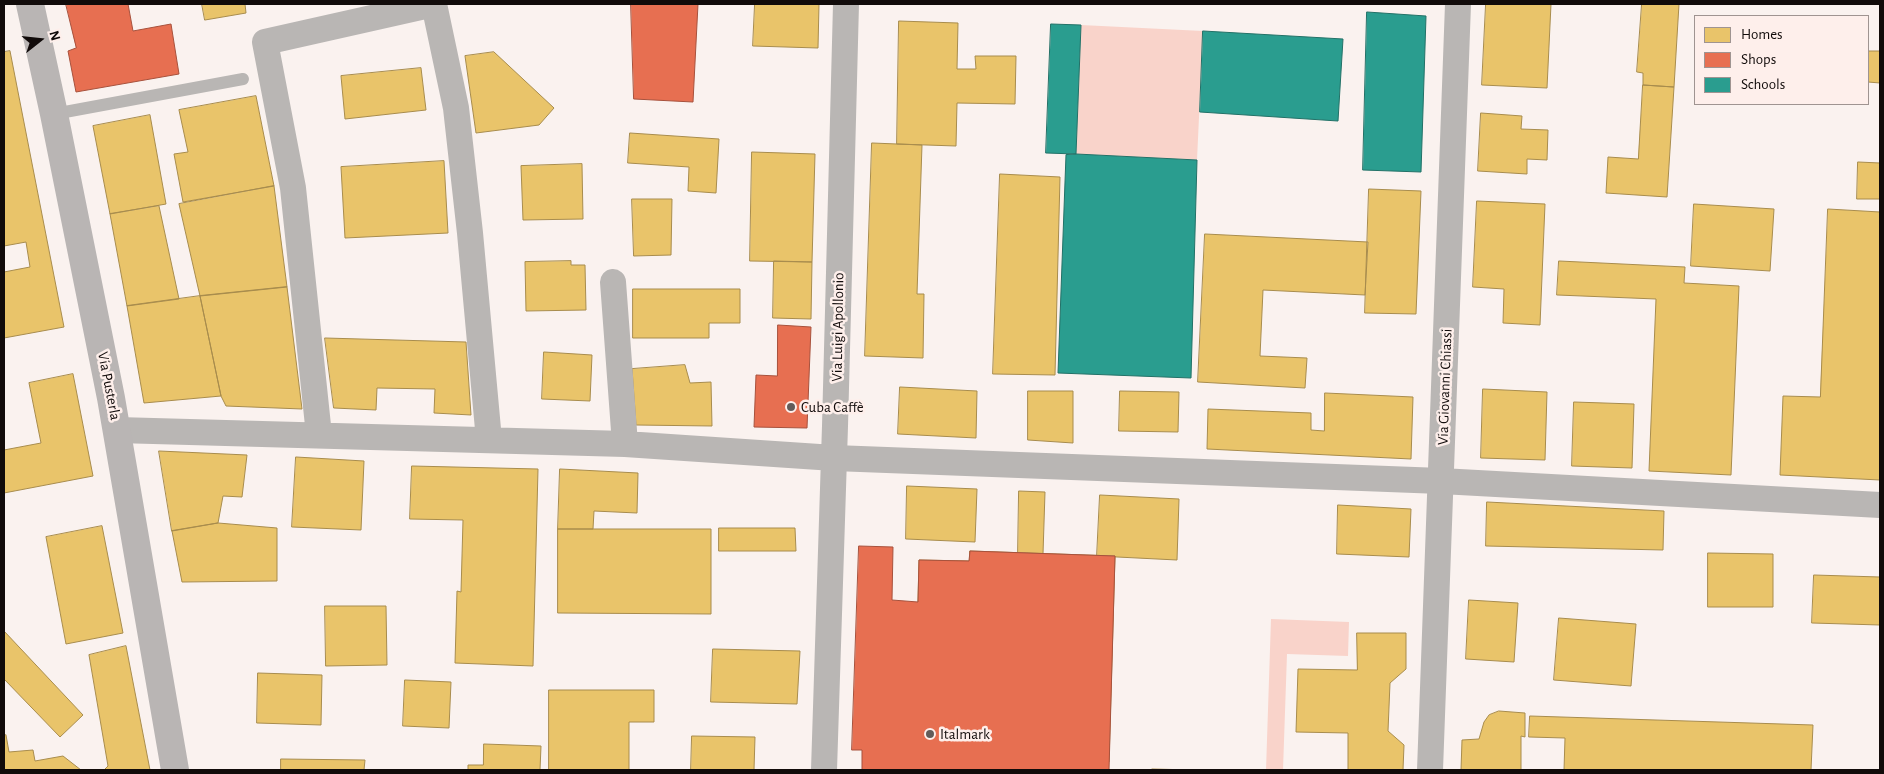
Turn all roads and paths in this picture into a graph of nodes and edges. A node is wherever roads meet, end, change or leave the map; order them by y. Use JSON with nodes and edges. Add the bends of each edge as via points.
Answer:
{"nodes":[{"id":1,"x":30,"y":4,"type":"edge"},
{"id":2,"x":846,"y":4,"type":"edge"},
{"id":3,"x":1458,"y":4,"type":"edge"},
{"id":4,"x":243,"y":79,"type":"dead end"},
{"id":5,"x":54,"y":114,"type":"junction"},
{"id":6,"x":613,"y":282,"type":"dead end"},
{"id":7,"x":117,"y":430,"type":"junction"},
{"id":8,"x":319,"y":435,"type":"junction"},
{"id":9,"x":489,"y":440,"type":"junction"},
{"id":10,"x":625,"y":444,"type":"junction"},
{"id":11,"x":834,"y":458,"type":"junction"},
{"id":12,"x":1441,"y":481,"type":"junction"},
{"id":13,"x":1880,"y":505,"type":"edge"},
{"id":14,"x":175,"y":770,"type":"edge"},
{"id":15,"x":824,"y":770,"type":"edge"},
{"id":16,"x":1430,"y":770,"type":"edge"}],
"edges":[{"from":1,"to":5,"type":"main road","name":"Via Pusterla"},
{"from":2,"to":11,"type":"street","name":"Via Luigi Apollonio"},
{"from":3,"to":12,"type":"street","name":"Via Giovanni Chiassi"},
{"from":4,"to":5,"type":"lane"},
{"from":5,"to":7,"type":"main road","name":"Via Pusterla"},
{"from":6,"to":10,"type":"street"},
{"from":7,"to":8,"type":"street"},
{"from":7,"to":14,"type":"main road","name":"Via Pusterla"},
{"from":8,"to":9,"type":"street"},
{"from":8,"to":9,"type":"street","via":[[293,188],[265,42],[434,4],[456,108]]},
{"from":9,"to":10,"type":"street"},
{"from":10,"to":11,"type":"street"},
{"from":11,"to":12,"type":"street"},
{"from":11,"to":15,"type":"street","name":"Via Luigi Apollonio"},
{"from":12,"to":13,"type":"street"},
{"from":12,"to":16,"type":"street","name":"Via Giovanni Chiassi"}]}
